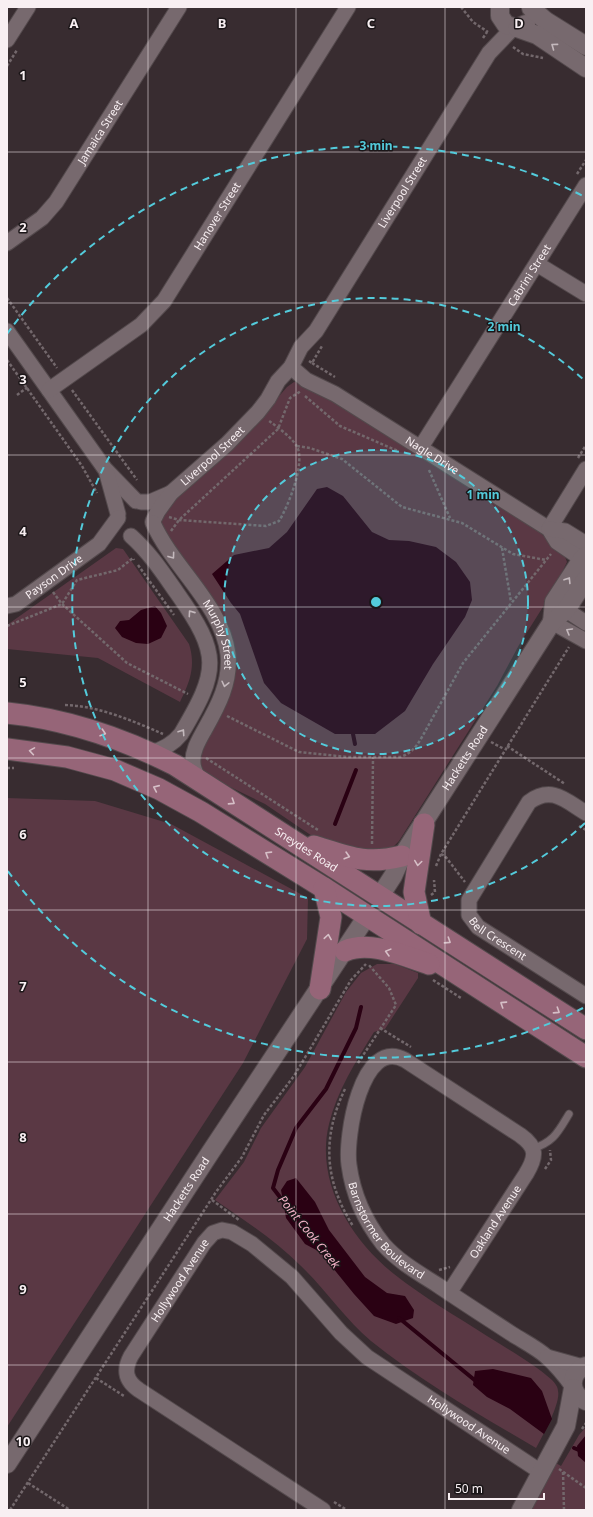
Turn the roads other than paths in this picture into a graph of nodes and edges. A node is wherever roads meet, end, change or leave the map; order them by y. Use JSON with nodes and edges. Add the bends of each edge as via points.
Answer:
{"nodes":[{"id":1,"x":28,"y":7,"type":"edge"},
{"id":2,"x":179,"y":7,"type":"edge"},
{"id":3,"x":348,"y":7,"type":"edge"},
{"id":4,"x":531,"y":7,"type":"edge"},
{"id":5,"x":504,"y":18,"type":"edge"},
{"id":6,"x":7,"y":40,"type":"edge"},
{"id":7,"x":586,"y":46,"type":"edge"},
{"id":8,"x":586,"y":68,"type":"edge"},
{"id":9,"x":586,"y":185,"type":"edge"},
{"id":10,"x":7,"y":243,"type":"edge"},
{"id":11,"x":537,"y":264,"type":"junction"},
{"id":12,"x":586,"y":294,"type":"edge"},
{"id":13,"x":7,"y":331,"type":"edge"},
{"id":14,"x":303,"y":374,"type":"junction"},
{"id":15,"x":45,"y":384,"type":"junction"},
{"id":16,"x":421,"y":447,"type":"junction"},
{"id":17,"x":105,"y":469,"type":"junction"},
{"id":18,"x":586,"y":469,"type":"edge"},
{"id":19,"x":171,"y":494,"type":"junction"},
{"id":20,"x":138,"y":502,"type":"junction"},
{"id":21,"x":118,"y":516,"type":"junction"},
{"id":22,"x":153,"y":522,"type":"junction"},
{"id":23,"x":549,"y":529,"type":"junction"},
{"id":24,"x":128,"y":535,"type":"junction"},
{"id":25,"x":99,"y":544,"type":"junction"},
{"id":26,"x":585,"y":555,"type":"edge"},
{"id":27,"x":586,"y":579,"type":"edge"},
{"id":28,"x":7,"y":606,"type":"edge"},
{"id":29,"x":560,"y":606,"type":"junction"},
{"id":30,"x":552,"y":622,"type":"junction"},
{"id":31,"x":586,"y":623,"type":"edge"},
{"id":32,"x":586,"y":641,"type":"edge"},
{"id":33,"x":7,"y":713,"type":"edge"},
{"id":34,"x":7,"y":749,"type":"edge"},
{"id":35,"x":150,"y":753,"type":"junction"},
{"id":36,"x":199,"y":780,"type":"junction"},
{"id":37,"x":586,"y":813,"type":"edge"},
{"id":38,"x":424,"y":824,"type":"junction"},
{"id":39,"x":284,"y":836,"type":"junction"},
{"id":40,"x":402,"y":856,"type":"junction"},
{"id":41,"x":324,"y":888,"type":"junction"},
{"id":42,"x":380,"y":896,"type":"junction"},
{"id":43,"x":367,"y":916,"type":"junction"},
{"id":44,"x":421,"y":924,"type":"junction"},
{"id":45,"x":345,"y":951,"type":"junction"},
{"id":46,"x":452,"y":971,"type":"junction"},
{"id":47,"x":320,"y":989,"type":"junction"},
{"id":48,"x":586,"y":996,"type":"edge"},
{"id":49,"x":586,"y":1029,"type":"edge"},
{"id":50,"x":586,"y":1057,"type":"edge"},
{"id":51,"x":569,"y":1114,"type":"dead end"},
{"id":52,"x":532,"y":1148,"type":"junction"},
{"id":53,"x":452,"y":1288,"type":"junction"},
{"id":54,"x":546,"y":1356,"type":"junction"},
{"id":55,"x":585,"y":1366,"type":"edge"},
{"id":56,"x":573,"y":1388,"type":"junction"},
{"id":57,"x":586,"y":1401,"type":"edge"},
{"id":58,"x":586,"y":1409,"type":"edge"},
{"id":59,"x":566,"y":1426,"type":"junction"},
{"id":60,"x":7,"y":1464,"type":"edge"},
{"id":61,"x":544,"y":1466,"type":"junction"},
{"id":62,"x":325,"y":1504,"type":"edge"},
{"id":63,"x":521,"y":1510,"type":"edge"}],
"edges":[{"from":1,"to":6,"type":"street"},
{"from":2,"to":10,"type":"street","name":"Jamaica Street","via":[[56,202],[42,218]]},
{"from":3,"to":15,"type":"street","name":"Hanover Street","via":[[164,302],[141,325]]},
{"from":4,"to":5,"type":"street","via":[[529,22],[521,27]]},
{"from":4,"to":7,"type":"street","via":[[546,21]]},
{"from":8,"to":5,"type":"street","one_way":true,"via":[[537,35]]},
{"from":5,"to":14,"type":"street","name":"Liverpool Street","via":[[489,53],[316,331],[301,348]]},
{"from":9,"to":11,"type":"street","name":"Cabrini Street"},
{"from":11,"to":12,"type":"street"},
{"from":11,"to":16,"type":"street","name":"Cabrini Street"},
{"from":13,"to":15,"type":"street"},
{"from":14,"to":16,"type":"street","name":"Nagle Drive"},
{"from":14,"to":19,"type":"street","name":"Liverpool Street","via":[[278,381],[258,412],[227,444]]},
{"from":15,"to":17,"type":"street"},
{"from":16,"to":23,"type":"street","name":"Nagle Drive"},
{"from":17,"to":20,"type":"street"},
{"from":17,"to":21,"type":"street"},
{"from":18,"to":23,"type":"street"},
{"from":19,"to":20,"type":"street","name":"Liverpool Street","via":[[150,502]]},
{"from":19,"to":22,"type":"street","name":"Liverpool Street"},
{"from":20,"to":21,"type":"street","via":[[127,504]]},
{"from":20,"to":22,"type":"street","via":[[149,508]]},
{"from":21,"to":24,"type":"street","via":[[120,529]]},
{"from":21,"to":25,"type":"street","name":"Payson Drive"},
{"from":22,"to":24,"type":"street","via":[[145,534]]},
{"from":22,"to":36,"type":"street","name":"Murphy Street","one_way":true,"via":[[164,545],[214,615],[222,630],[227,650],[228,667],[224,692],[194,751],[193,767]]},
{"from":23,"to":26,"type":"street","name":"Nagle Drive","via":[[557,542]]},
{"from":24,"to":25,"type":"street","name":"Payson Drive"},
{"from":35,"to":24,"type":"street","name":"Murphy Street","one_way":true,"via":[[176,740],[181,734],[205,690],[210,674],[210,656],[206,638],[197,621],[146,550]]},
{"from":25,"to":28,"type":"street","name":"Payson Drive","via":[[16,604]]},
{"from":29,"to":26,"type":"street","name":"Hacketts Road","one_way":true},
{"from":27,"to":29,"type":"street","name":"Hacketts Road"},
{"from":29,"to":30,"type":"street","name":"Hacketts Road"},
{"from":29,"to":31,"type":"street"},
{"from":32,"to":30,"type":"street","one_way":true},
{"from":30,"to":38,"type":"street","name":"Hacketts Road"},
{"from":33,"to":35,"type":"main road","name":"Sneydes Road","one_way":true,"via":[[72,724],[111,736]]},
{"from":41,"to":34,"type":"main road","one_way":true,"via":[[159,788],[115,770],[67,757]]},
{"from":35,"to":36,"type":"main road","name":"Sneydes Road"},
{"from":36,"to":39,"type":"main road","name":"Sneydes Road","one_way":true},
{"from":37,"to":48,"type":"street","name":"Bell Crescent","via":[[560,797],[548,794],[537,796],[530,802],[468,904],[469,915],[474,923]]},
{"from":38,"to":40,"type":"street","name":"Hacketts Road"},
{"from":38,"to":44,"type":"main road","one_way":true,"via":[[414,892]]},
{"from":39,"to":40,"type":"main road","one_way":true,"via":[[369,861],[383,861]]},
{"from":39,"to":42,"type":"main road","name":"Sneydes Road"},
{"from":40,"to":42,"type":"street","name":"Hacketts Road"},
{"from":41,"to":43,"type":"main road"},
{"from":47,"to":41,"type":"main road","one_way":true,"via":[[331,917]]},
{"from":42,"to":43,"type":"main road"},
{"from":42,"to":44,"type":"main road","name":"Sneydes Road"},
{"from":43,"to":45,"type":"street","name":"Hacketts Road"},
{"from":43,"to":46,"type":"main road"},
{"from":44,"to":49,"type":"main road","name":"Sneydes Road","one_way":true},
{"from":46,"to":45,"type":"main road","one_way":true,"via":[[371,948],[355,947]]},
{"from":45,"to":47,"type":"street","name":"Hacketts Road"},
{"from":50,"to":46,"type":"main road","one_way":true},
{"from":47,"to":60,"type":"street","name":"Hacketts Road"},
{"from":51,"to":52,"type":"lane","via":[[554,1138],[548,1143]]},
{"from":52,"to":53,"type":"street","name":"Oakland Avenue","via":[[534,1157],[531,1166]]},
{"from":52,"to":53,"type":"street","name":"Barnstormer Boulevard","via":[[526,1139],[405,1060],[395,1056],[382,1059],[373,1067],[355,1105],[348,1139],[354,1189],[363,1213],[384,1244],[403,1262]]},
{"from":53,"to":54,"type":"street","name":"Barnstormer Boulevard"},
{"from":54,"to":55,"type":"street","name":"Barnstormer Boulevard"},
{"from":54,"to":56,"type":"street","name":"Barnstormer Boulevard"},
{"from":55,"to":56,"type":"street","via":[[574,1375]]},
{"from":56,"to":57,"type":"street","via":[[579,1397]]},
{"from":56,"to":59,"type":"street"},
{"from":58,"to":59,"type":"street"},
{"from":59,"to":61,"type":"street"},
{"from":61,"to":62,"type":"street","name":"Hollywood Avenue","via":[[367,1357],[341,1333],[280,1265],[239,1236],[217,1231],[204,1243],[131,1356],[126,1376],[139,1390]]},
{"from":61,"to":63,"type":"street"}]}
